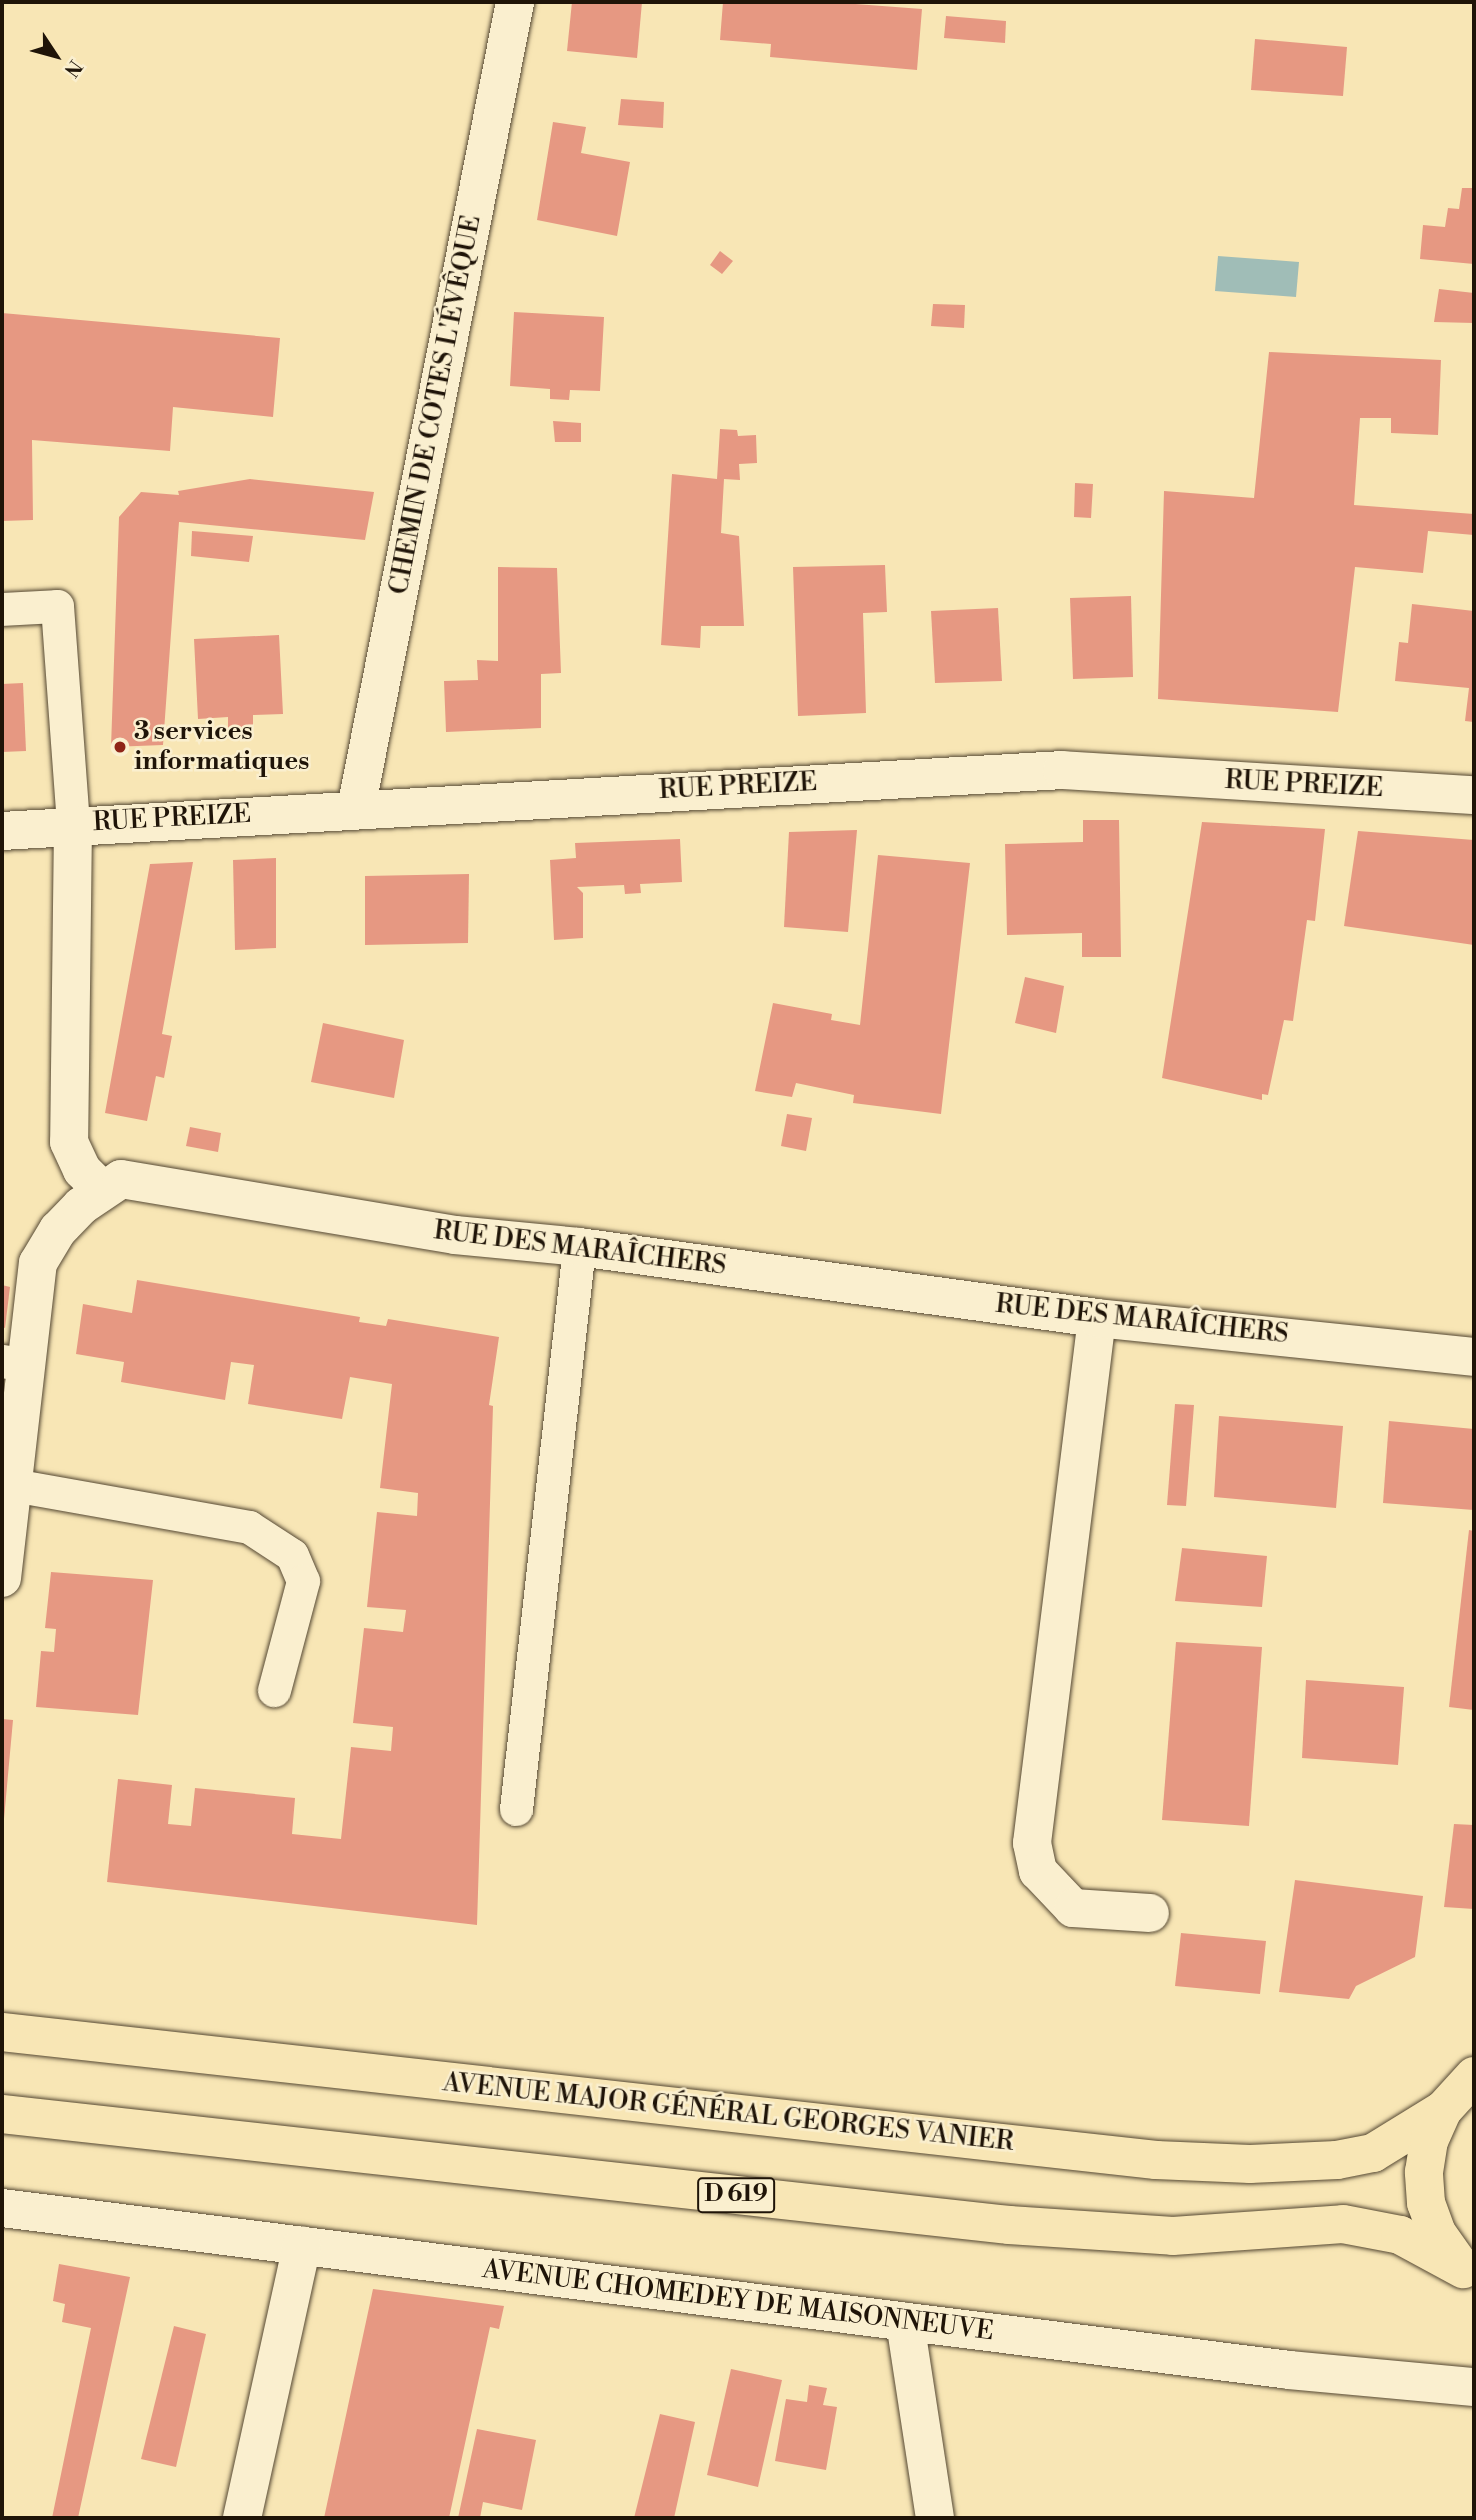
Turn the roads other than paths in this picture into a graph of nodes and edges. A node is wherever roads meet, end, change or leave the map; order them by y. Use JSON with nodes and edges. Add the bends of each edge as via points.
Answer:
{"nodes":[{"id":1,"x":516,"y":2,"type":"edge"},
{"id":2,"x":2,"y":608,"type":"edge"},
{"id":3,"x":1474,"y":795,"type":"edge"},
{"id":4,"x":356,"y":809,"type":"junction"},
{"id":5,"x":73,"y":825,"type":"junction"},
{"id":6,"x":2,"y":831,"type":"edge"},
{"id":7,"x":102,"y":1190,"type":"junction"},
{"id":8,"x":579,"y":1247,"type":"junction"},
{"id":9,"x":1097,"y":1318,"type":"junction"},
{"id":10,"x":1474,"y":1357,"type":"edge"},
{"id":11,"x":14,"y":1363,"type":"edge"},
{"id":12,"x":13,"y":1485,"type":"junction"},
{"id":13,"x":2,"y":1578,"type":"edge"},
{"id":14,"x":274,"y":1690,"type":"dead end"},
{"id":15,"x":516,"y":1809,"type":"dead end"},
{"id":16,"x":1150,"y":1913,"type":"dead end"},
{"id":17,"x":2,"y":2032,"type":"edge"},
{"id":18,"x":1474,"y":2076,"type":"edge"},
{"id":19,"x":1443,"y":2110,"type":"junction"},
{"id":20,"x":2,"y":2114,"type":"edge"},
{"id":21,"x":2,"y":2208,"type":"edge"},
{"id":22,"x":302,"y":2246,"type":"junction"},
{"id":23,"x":1469,"y":2272,"type":"edge"},
{"id":24,"x":905,"y":2322,"type":"junction"},
{"id":25,"x":1474,"y":2387,"type":"edge"},
{"id":26,"x":242,"y":2518,"type":"edge"},
{"id":27,"x":934,"y":2518,"type":"edge"}],
"edges":[{"from":1,"to":4,"type":"street","name":"CHEMIN DE COTES L'ÉVÊQUE"},
{"from":2,"to":5,"type":"lane","via":[[57,606]]},
{"from":3,"to":4,"type":"street","name":"RUE PREIZE","via":[[1062,771]]},
{"from":4,"to":5,"type":"street","name":"RUE PREIZE"},
{"from":5,"to":6,"type":"street","name":"RUE PREIZE"},
{"from":5,"to":7,"type":"street","via":[[69,1142],[82,1170]]},
{"from":7,"to":8,"type":"street","name":"RUE DES MARAÎCHERS","via":[[121,1180],[141,1180],[456,1235]]},
{"from":7,"to":11,"type":"street","name":"RUE DES MARAÎCHERS","via":[[58,1230],[38,1263]]},
{"from":8,"to":9,"type":"street","name":"RUE DES MARAÎCHERS"},
{"from":8,"to":15,"type":"lane"},
{"from":9,"to":10,"type":"street","name":"RUE DES MARAÎCHERS"},
{"from":9,"to":16,"type":"street","via":[[1032,1843],[1038,1871],[1073,1908]]},
{"from":11,"to":12,"type":"street","name":"RUE DES MARAÎCHERS"},
{"from":12,"to":13,"type":"street","name":"RUE DES MARAÎCHERS"},
{"from":12,"to":14,"type":"lane","via":[[248,1527],[292,1555],[303,1581]]},
{"from":17,"to":19,"type":"main road","name":"AVENUE MAJOR GÉNÉRAL GEORGES VANIER","via":[[1157,2160],[1250,2164],[1337,2160],[1373,2153]]},
{"from":18,"to":19,"type":"main road"},
{"from":19,"to":23,"type":"main road","via":[[1429,2141],[1426,2203],[1437,2233]]},
{"from":20,"to":23,"type":"main road","number":"D 619","via":[[1009,2225],[1173,2236],[1343,2224],[1400,2235]]},
{"from":21,"to":22,"type":"street","name":"AVENUE CHOMEDEY DE MAISONNEUVE"},
{"from":22,"to":24,"type":"street","name":"AVENUE CHOMEDEY DE MAISONNEUVE"},
{"from":22,"to":26,"type":"street"},
{"from":24,"to":25,"type":"street","name":"AVENUE CHOMEDEY DE MAISONNEUVE","via":[[1289,2370]]},
{"from":24,"to":27,"type":"street"}]}
